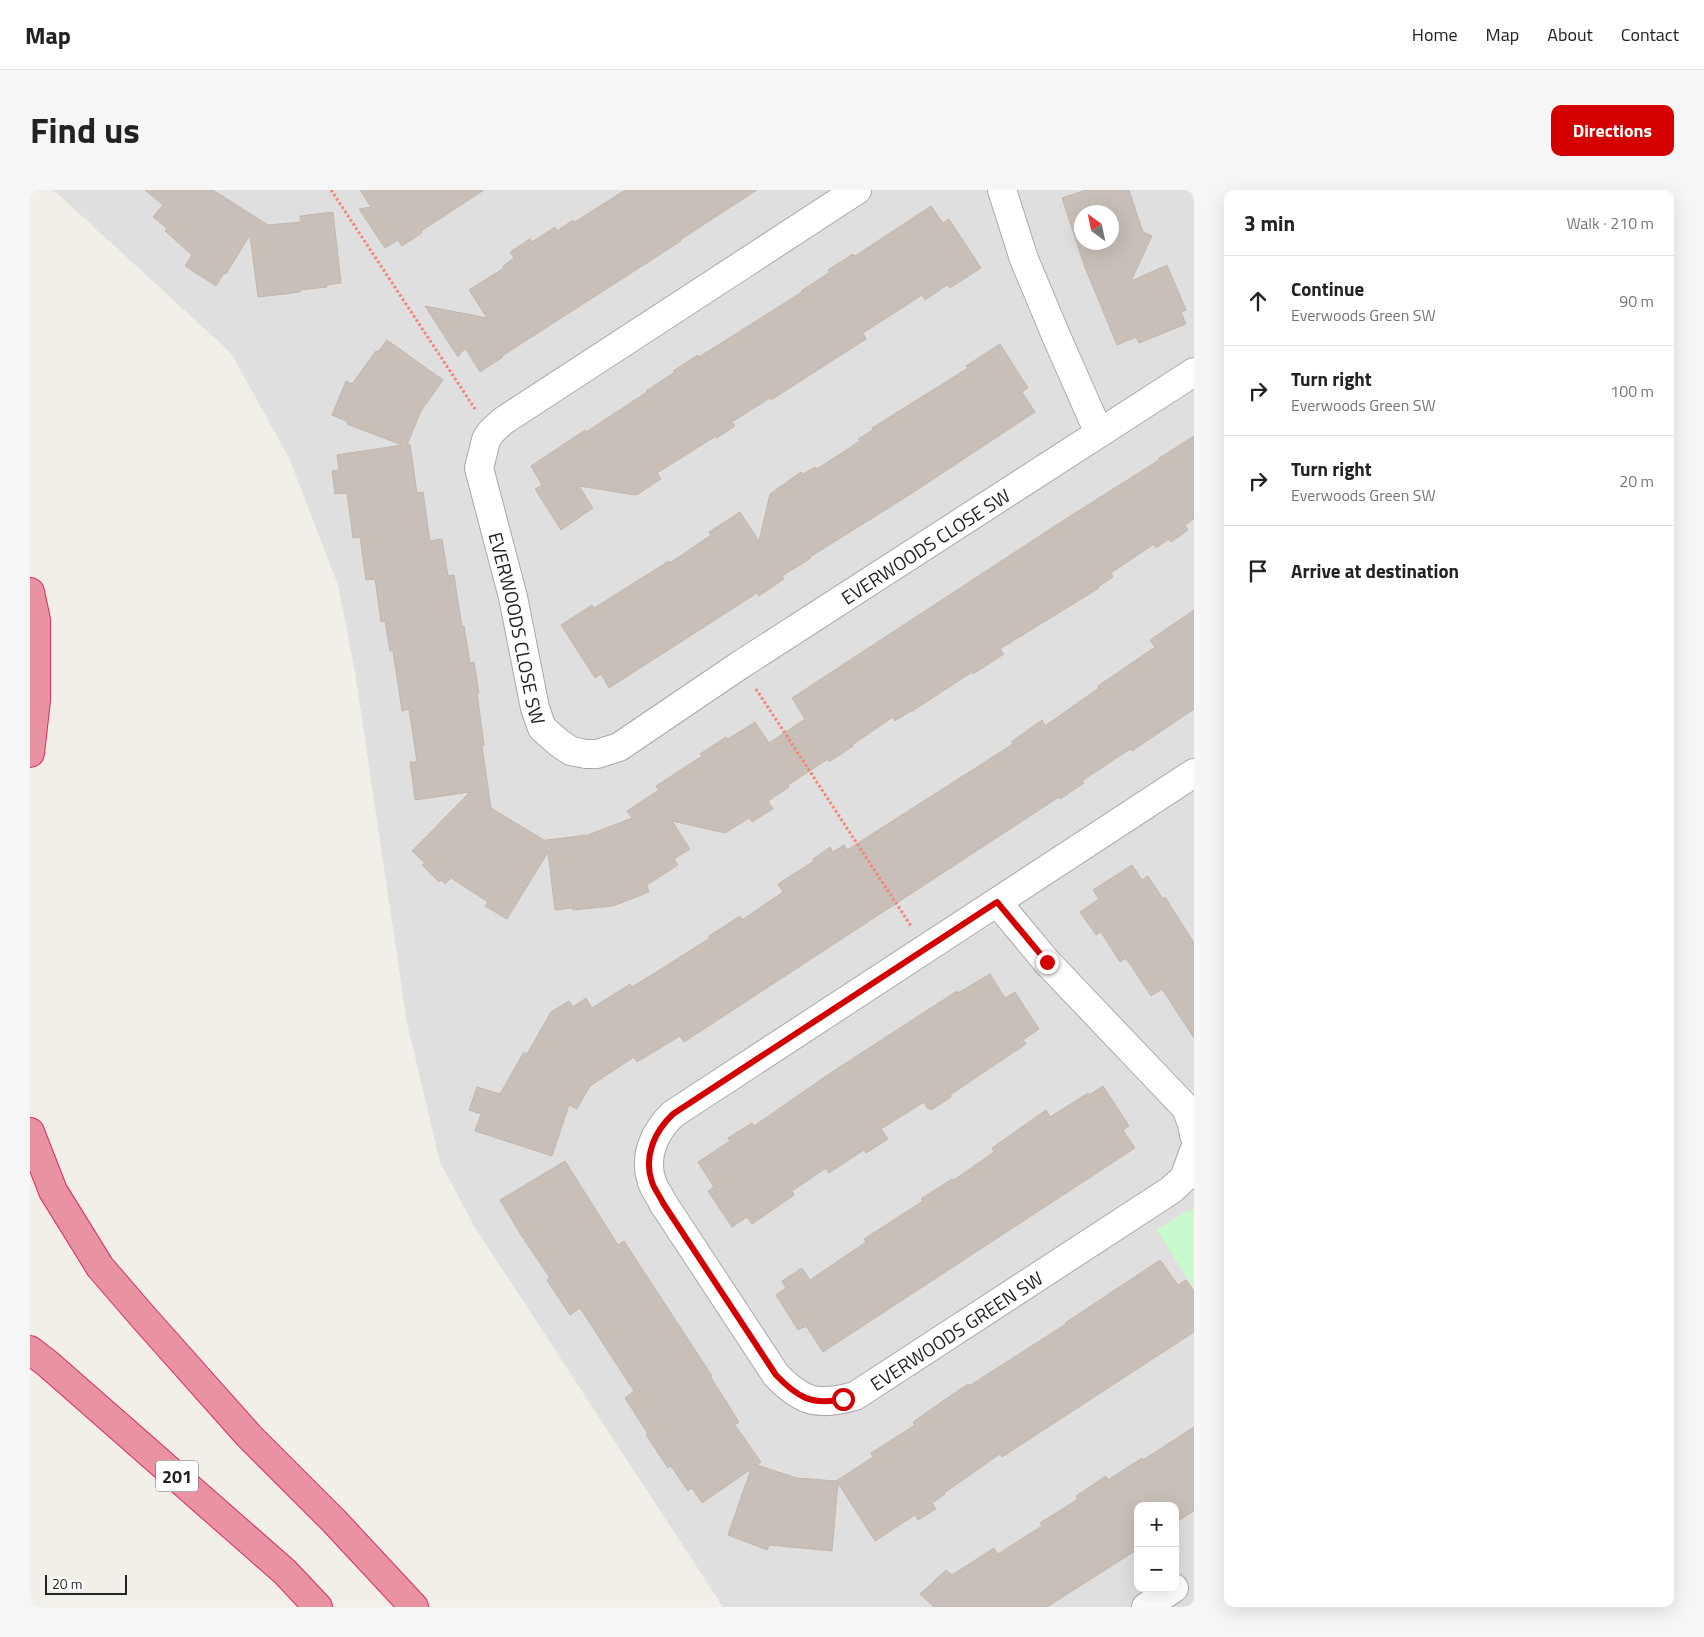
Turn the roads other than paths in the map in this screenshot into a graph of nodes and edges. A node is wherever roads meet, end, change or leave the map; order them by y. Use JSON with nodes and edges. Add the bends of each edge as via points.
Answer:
{"nodes":[{"id":1,"x":857,"y":190,"type":"edge"},
{"id":2,"x":1002,"y":190,"type":"edge"},
{"id":3,"x":1194,"y":372,"type":"edge"},
{"id":4,"x":1099,"y":433,"type":"junction"},
{"id":5,"x":30,"y":592,"type":"edge"},
{"id":6,"x":30,"y":753,"type":"edge"},
{"id":7,"x":1194,"y":773,"type":"edge"},
{"id":8,"x":997,"y":902,"type":"junction"},
{"id":9,"x":30,"y":1132,"type":"edge"},
{"id":10,"x":1194,"y":1135,"type":"edge"},
{"id":11,"x":1194,"y":1151,"type":"edge"},
{"id":12,"x":30,"y":1350,"type":"edge"},
{"id":13,"x":1194,"y":1575,"type":"edge"},
{"id":14,"x":1179,"y":1585,"type":"edge"},
{"id":15,"x":1169,"y":1592,"type":"edge"},
{"id":16,"x":318,"y":1607,"type":"edge"},
{"id":17,"x":414,"y":1607,"type":"edge"},
{"id":18,"x":1146,"y":1607,"type":"edge"}],
"edges":[{"from":1,"to":4,"type":"street","name":"EVERWOODS CLOSE SW","via":[[503,421],[486,440],[479,468],[513,597],[535,708],[542,728],[571,751],[597,754],[619,747]]},
{"from":2,"to":4,"type":"street","via":[[1024,259]]},
{"from":3,"to":4,"type":"street","name":"EVERWOODS CLOSE SW"},
{"from":5,"to":6,"type":"highway","via":[[36,620],[36,700]]},
{"from":7,"to":8,"type":"street","name":"EVERWOODS GREEN SW"},
{"from":8,"to":10,"type":"street","via":[[1047,962],[1186,1108]]},
{"from":8,"to":11,"type":"street","name":"EVERWOODS GREEN SW","via":[[673,1114],[656,1133],[649,1160],[652,1182],[776,1375],[805,1399],[822,1402],[856,1396],[1171,1190],[1184,1178]]},
{"from":9,"to":17,"type":"highway","via":[[53,1191],[100,1267],[249,1436]]},
{"from":12,"to":16,"type":"highway","number":"201","via":[[285,1572]]},
{"from":13,"to":14,"type":"street"},
{"from":15,"to":18,"type":"street"}]}
